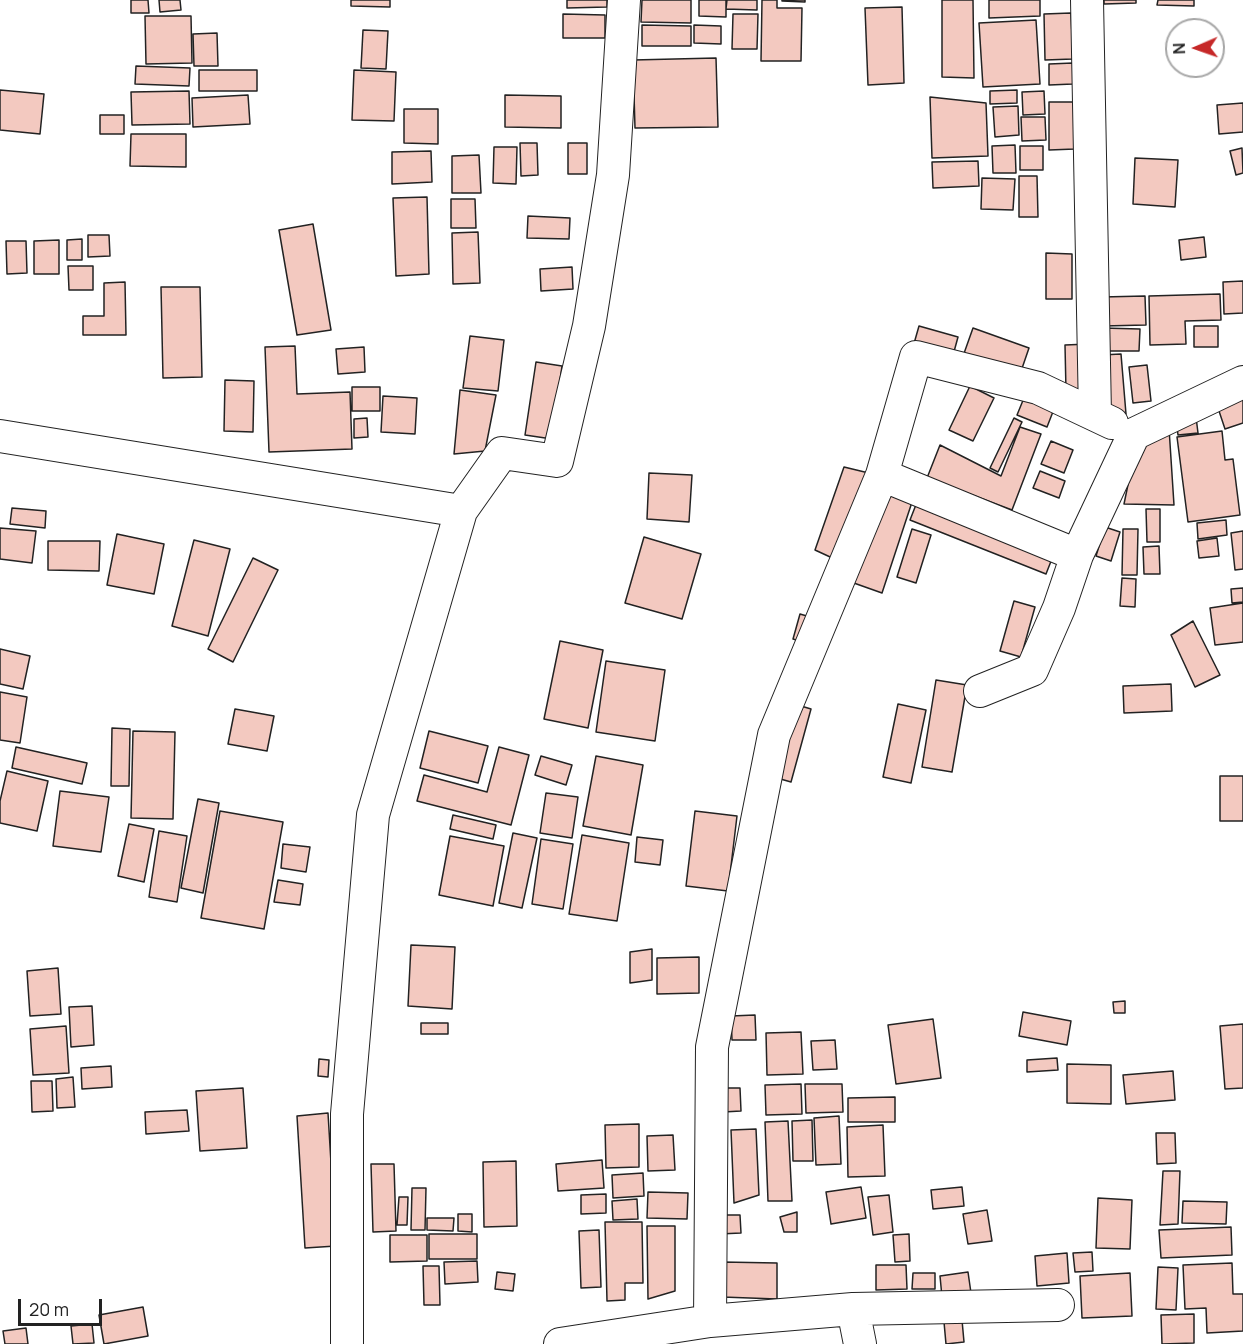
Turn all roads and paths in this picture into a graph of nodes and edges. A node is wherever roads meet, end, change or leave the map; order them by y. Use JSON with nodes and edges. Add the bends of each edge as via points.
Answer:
{"nodes":[{"id":1,"x":624,"y":0,"type":"edge"},
{"id":2,"x":1087,"y":0,"type":"edge"},
{"id":3,"x":1243,"y":381,"type":"edge"},
{"id":4,"x":1095,"y":414,"type":"junction"},
{"id":5,"x":1134,"y":434,"type":"junction"},
{"id":6,"x":0,"y":436,"type":"edge"},
{"id":7,"x":882,"y":475,"type":"junction"},
{"id":8,"x":461,"y":511,"type":"junction"},
{"id":9,"x":1077,"y":555,"type":"junction"},
{"id":10,"x":980,"y":691,"type":"dead end"},
{"id":11,"x":1058,"y":1305,"type":"dead end"},
{"id":12,"x":853,"y":1309,"type":"junction"},
{"id":13,"x":710,"y":1321,"type":"junction"},
{"id":14,"x":347,"y":1344,"type":"edge"},
{"id":15,"x":560,"y":1344,"type":"edge"},
{"id":16,"x":860,"y":1344,"type":"edge"}],
"edges":[{"from":1,"to":8,"type":"street","via":[[613,175],[589,326],[557,461],[502,453]]},
{"from":2,"to":4,"type":"street"},
{"from":3,"to":5,"type":"street"},
{"from":4,"to":5,"type":"street"},
{"from":4,"to":7,"type":"street","via":[[1038,388],[916,357]]},
{"from":5,"to":9,"type":"street"},
{"from":6,"to":8,"type":"street"},
{"from":7,"to":9,"type":"street"},
{"from":7,"to":13,"type":"street","via":[[774,735],[712,1047]]},
{"from":8,"to":14,"type":"street","via":[[374,815],[347,1114]]},
{"from":9,"to":10,"type":"street","via":[[1032,670]]},
{"from":11,"to":12,"type":"street"},
{"from":12,"to":13,"type":"street"},
{"from":12,"to":16,"type":"street"},
{"from":13,"to":15,"type":"street"}]}
